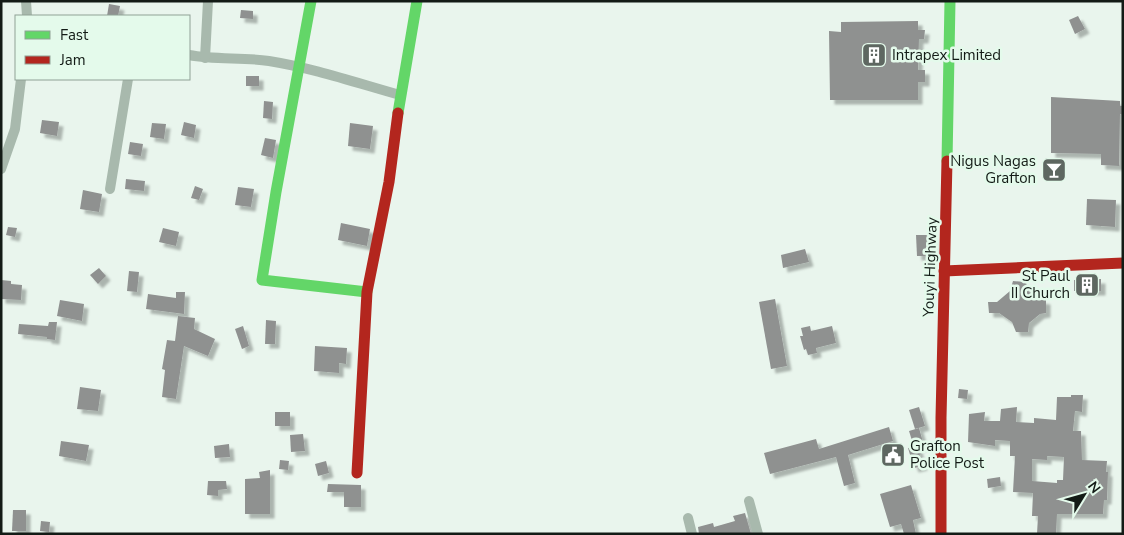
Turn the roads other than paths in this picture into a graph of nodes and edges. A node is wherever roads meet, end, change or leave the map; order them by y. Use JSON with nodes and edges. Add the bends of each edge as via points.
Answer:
{"nodes":[{"id":1,"x":26,"y":1,"type":"edge"},
{"id":2,"x":208,"y":1,"type":"edge"},
{"id":3,"x":311,"y":1,"type":"edge"},
{"id":4,"x":417,"y":1,"type":"edge"},
{"id":5,"x":950,"y":1,"type":"edge"},
{"id":6,"x":27,"y":15,"type":"edge"},
{"id":7,"x":190,"y":55,"type":"edge"},
{"id":8,"x":205,"y":58,"type":"junction"},
{"id":9,"x":299,"y":68,"type":"junction"},
{"id":10,"x":21,"y":80,"type":"edge"},
{"id":11,"x":128,"y":80,"type":"edge"},
{"id":12,"x":400,"y":95,"type":"junction"},
{"id":13,"x":1,"y":169,"type":"edge"},
{"id":14,"x":110,"y":189,"type":"dead end"},
{"id":15,"x":1123,"y":262,"type":"edge"},
{"id":16,"x":944,"y":271,"type":"junction"},
{"id":17,"x":368,"y":292,"type":"junction"},
{"id":18,"x":357,"y":473,"type":"dead end"},
{"id":19,"x":749,"y":501,"type":"dead end"},
{"id":20,"x":688,"y":518,"type":"dead end"},
{"id":21,"x":692,"y":534,"type":"edge"},
{"id":22,"x":758,"y":534,"type":"edge"},
{"id":23,"x":941,"y":534,"type":"edge"}],
"edges":[{"from":1,"to":6,"type":"street"},
{"from":2,"to":8,"type":"street"},
{"from":3,"to":9,"type":"street"},
{"from":4,"to":12,"type":"street"},
{"from":5,"to":16,"type":"street","name":"Youyi Highway"},
{"from":7,"to":8,"type":"street"},
{"from":8,"to":9,"type":"street","via":[[268,61]]},
{"from":9,"to":12,"type":"street"},
{"from":9,"to":17,"type":"street","via":[[262,280]]},
{"from":10,"to":13,"type":"street","via":[[15,129]]},
{"from":11,"to":14,"type":"street"},
{"from":12,"to":17,"type":"street","via":[[389,182]]},
{"from":15,"to":16,"type":"street"},
{"from":16,"to":23,"type":"street","name":"Youyi Highway"},
{"from":17,"to":18,"type":"street"},
{"from":19,"to":22,"type":"street"},
{"from":20,"to":21,"type":"street"}]}
